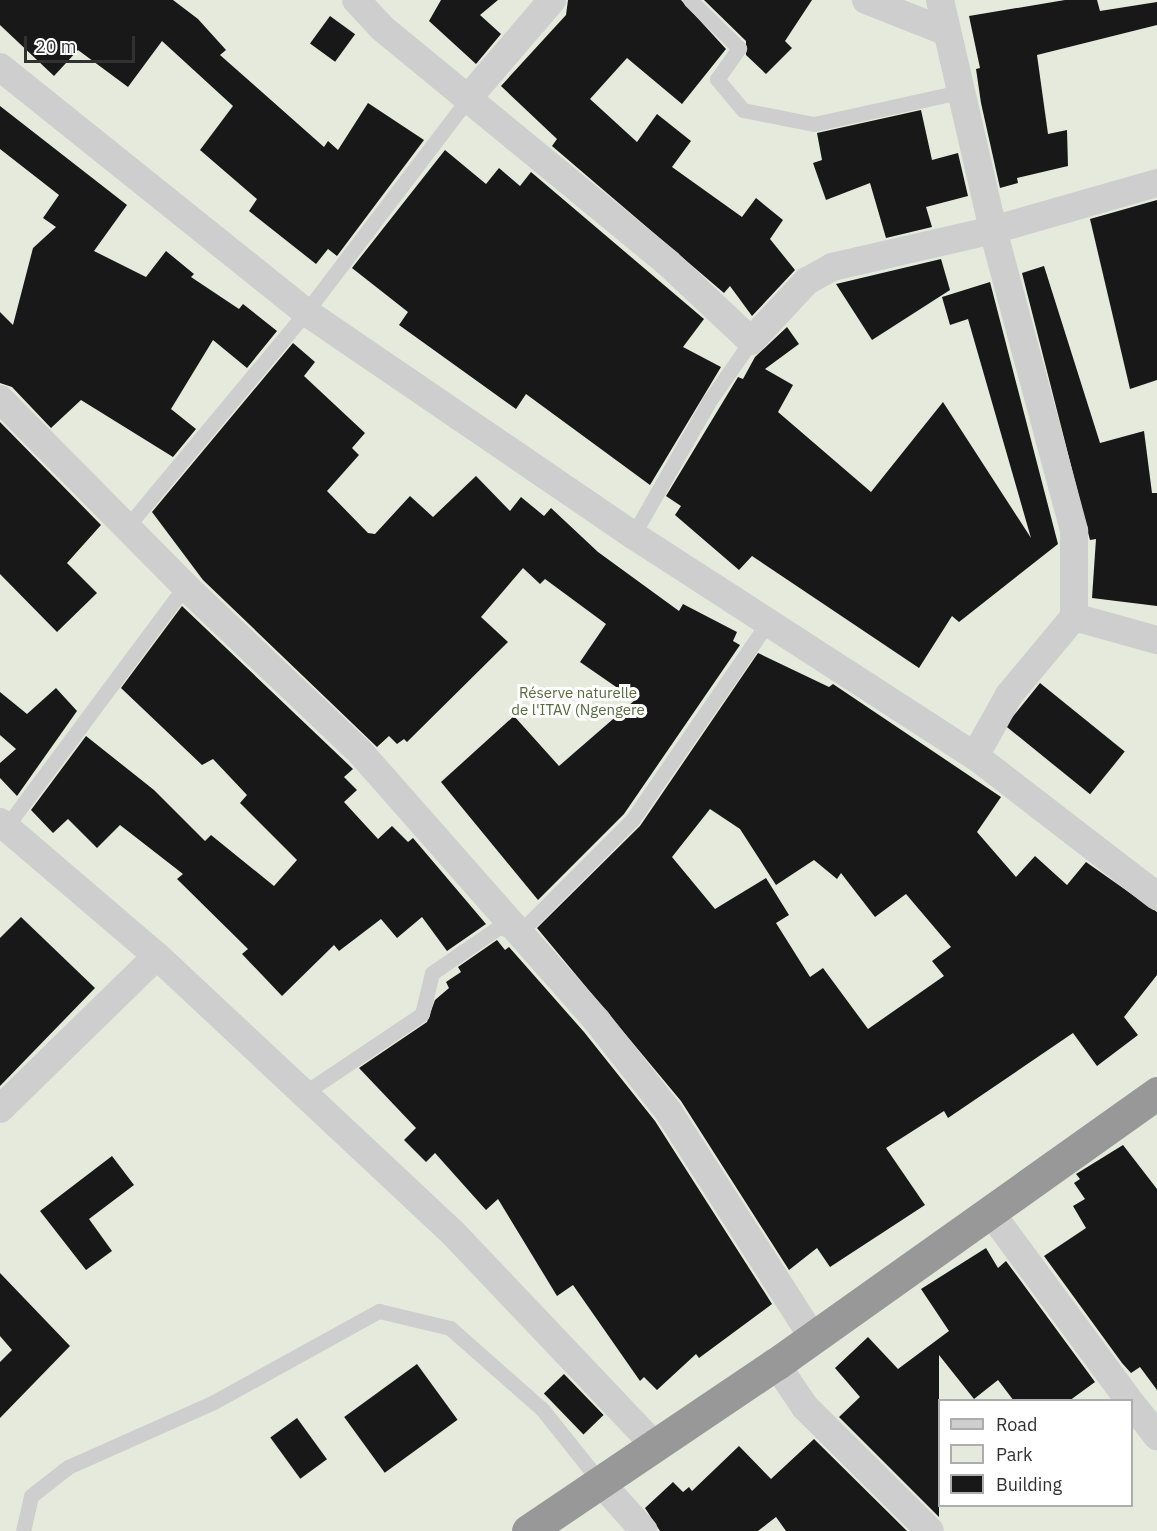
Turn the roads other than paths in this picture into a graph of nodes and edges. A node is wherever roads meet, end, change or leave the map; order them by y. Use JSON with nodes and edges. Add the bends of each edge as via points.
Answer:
{"nodes":[{"id":1,"x":356,"y":0,"type":"edge"},
{"id":2,"x":552,"y":0,"type":"edge"},
{"id":3,"x":690,"y":0,"type":"edge"},
{"id":4,"x":866,"y":0,"type":"edge"},
{"id":5,"x":940,"y":0,"type":"edge"},
{"id":6,"x":947,"y":32,"type":"junction"},
{"id":7,"x":0,"y":67,"type":"edge"},
{"id":8,"x":959,"y":92,"type":"junction"},
{"id":9,"x":469,"y":97,"type":"junction"},
{"id":10,"x":1157,"y":183,"type":"edge"},
{"id":11,"x":993,"y":230,"type":"junction"},
{"id":12,"x":306,"y":312,"type":"junction"},
{"id":13,"x":751,"y":341,"type":"junction"},
{"id":14,"x":0,"y":399,"type":"edge"},
{"id":15,"x":126,"y":528,"type":"junction"},
{"id":16,"x":633,"y":535,"type":"junction"},
{"id":17,"x":185,"y":586,"type":"junction"},
{"id":18,"x":1074,"y":617,"type":"junction"},
{"id":19,"x":768,"y":622,"type":"junction"},
{"id":20,"x":1157,"y":640,"type":"edge"},
{"id":21,"x":975,"y":756,"type":"junction"},
{"id":22,"x":3,"y":824,"type":"edge"},
{"id":23,"x":1157,"y":896,"type":"edge"},
{"id":24,"x":519,"y":933,"type":"junction"},
{"id":25,"x":157,"y":956,"type":"junction"},
{"id":26,"x":1157,"y":1093,"type":"edge"},
{"id":27,"x":303,"y":1094,"type":"junction"},
{"id":28,"x":0,"y":1109,"type":"edge"},
{"id":29,"x":991,"y":1214,"type":"junction"},
{"id":30,"x":813,"y":1338,"type":"junction"},
{"id":31,"x":776,"y":1364,"type":"junction"},
{"id":32,"x":1128,"y":1399,"type":"edge"},
{"id":33,"x":1133,"y":1406,"type":"edge"},
{"id":34,"x":1157,"y":1436,"type":"edge"},
{"id":35,"x":656,"y":1447,"type":"junction"},
{"id":36,"x":602,"y":1483,"type":"junction"},
{"id":37,"x":23,"y":1531,"type":"edge"},
{"id":38,"x":528,"y":1531,"type":"edge"},
{"id":39,"x":644,"y":1531,"type":"edge"},
{"id":40,"x":930,"y":1531,"type":"edge"}],
"edges":[{"from":1,"to":9,"type":"street","via":[[382,28]]},
{"from":2,"to":9,"type":"street"},
{"from":3,"to":8,"type":"lane","via":[[739,48],[717,79],[743,110],[814,124]]},
{"from":4,"to":6,"type":"street"},
{"from":5,"to":6,"type":"street"},
{"from":6,"to":8,"type":"street"},
{"from":7,"to":12,"type":"street"},
{"from":8,"to":11,"type":"street"},
{"from":9,"to":12,"type":"lane"},
{"from":9,"to":13,"type":"street","via":[[668,263]]},
{"from":10,"to":11,"type":"street"},
{"from":11,"to":13,"type":"street","via":[[832,267],[807,281]]},
{"from":11,"to":18,"type":"street","via":[[1074,531]]},
{"from":12,"to":15,"type":"lane"},
{"from":12,"to":16,"type":"street"},
{"from":13,"to":16,"type":"lane","via":[[710,400]]},
{"from":14,"to":15,"type":"street"},
{"from":15,"to":17,"type":"street"},
{"from":16,"to":19,"type":"street"},
{"from":17,"to":22,"type":"lane"},
{"from":17,"to":24,"type":"street","via":[[360,752]]},
{"from":18,"to":20,"type":"street"},
{"from":18,"to":21,"type":"street","via":[[1009,695]]},
{"from":19,"to":21,"type":"street"},
{"from":19,"to":24,"type":"lane","via":[[632,820]]},
{"from":21,"to":23,"type":"street"},
{"from":22,"to":25,"type":"street"},
{"from":24,"to":27,"type":"lane","via":[[499,927],[432,973],[422,1014]]},
{"from":24,"to":30,"type":"street","via":[[668,1111]]},
{"from":25,"to":27,"type":"street"},
{"from":25,"to":28,"type":"street"},
{"from":26,"to":29,"type":"highway"},
{"from":27,"to":35,"type":"street","via":[[453,1233]]},
{"from":29,"to":30,"type":"highway"},
{"from":29,"to":32,"type":"street"},
{"from":30,"to":31,"type":"highway"},
{"from":31,"to":35,"type":"highway"},
{"from":31,"to":40,"type":"street","via":[[805,1407]]},
{"from":33,"to":34,"type":"street"},
{"from":35,"to":36,"type":"highway"},
{"from":36,"to":37,"type":"lane","via":[[542,1409],[450,1328],[379,1311],[212,1403],[68,1467],[31,1497]]},
{"from":36,"to":38,"type":"highway"},
{"from":36,"to":39,"type":"street"}]}
